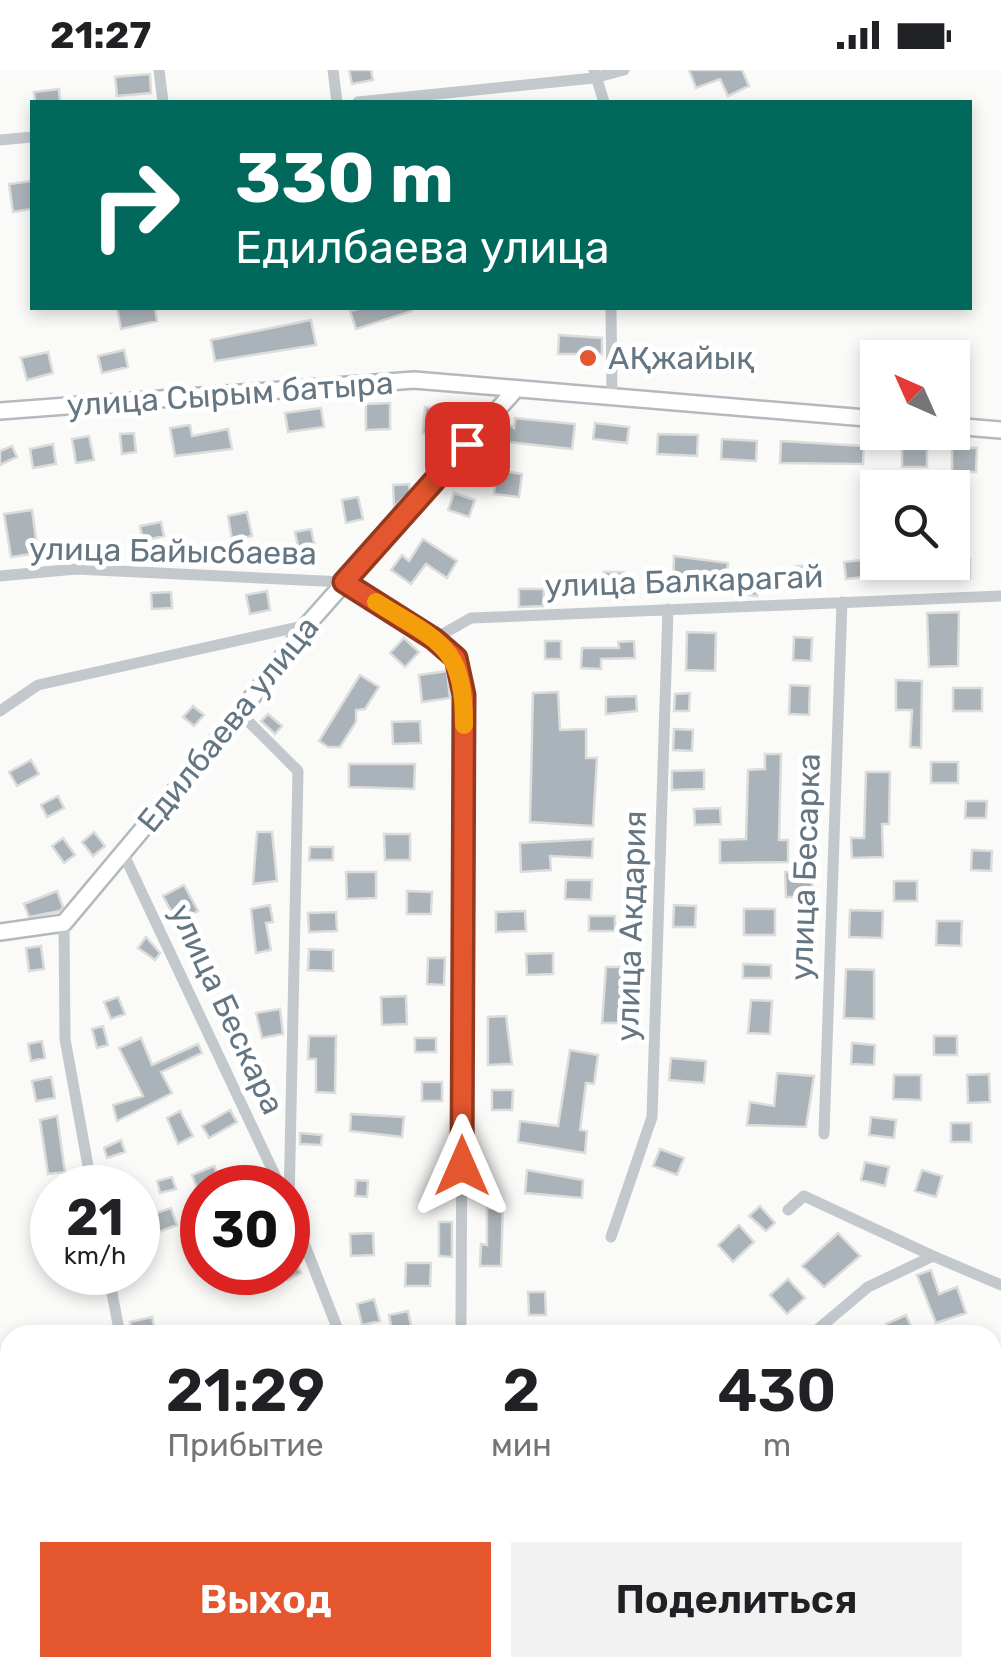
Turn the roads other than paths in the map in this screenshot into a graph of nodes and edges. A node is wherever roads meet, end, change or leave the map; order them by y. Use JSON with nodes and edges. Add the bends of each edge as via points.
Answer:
{"nodes":[{"id":1,"x":159,"y":70,"type":"edge"},
{"id":2,"x":333,"y":70,"type":"edge"},
{"id":3,"x":624,"y":70,"type":"edge"},
{"id":4,"x":594,"y":74,"type":"edge"},
{"id":5,"x":163,"y":100,"type":"edge"},
{"id":6,"x":337,"y":100,"type":"edge"},
{"id":7,"x":375,"y":100,"type":"edge"},
{"id":8,"x":603,"y":100,"type":"edge"},
{"id":9,"x":30,"y":137,"type":"edge"},
{"id":10,"x":0,"y":140,"type":"edge"},
{"id":11,"x":611,"y":310,"type":"edge"},
{"id":12,"x":516,"y":388,"type":"junction"},
{"id":13,"x":612,"y":397,"type":"junction"},
{"id":14,"x":0,"y":411,"type":"edge"},
{"id":15,"x":860,"y":418,"type":"edge"},
{"id":16,"x":970,"y":427,"type":"edge"},
{"id":17,"x":1001,"y":430,"type":"edge"},
{"id":18,"x":0,"y":576,"type":"edge"},
{"id":19,"x":344,"y":582,"type":"junction"},
{"id":20,"x":1001,"y":596,"type":"edge"},
{"id":21,"x":842,"y":602,"type":"junction"},
{"id":22,"x":668,"y":609,"type":"junction"},
{"id":23,"x":307,"y":624,"type":"junction"},
{"id":24,"x":434,"y":639,"type":"junction"},
{"id":25,"x":0,"y":711,"type":"edge"},
{"id":26,"x":240,"y":713,"type":"junction"},
{"id":27,"x":124,"y":855,"type":"junction"},
{"id":28,"x":64,"y":923,"type":"junction"},
{"id":29,"x":0,"y":932,"type":"edge"},
{"id":30,"x":824,"y":1134,"type":"dead end"},
{"id":31,"x":88,"y":1165,"type":"edge"},
{"id":32,"x":269,"y":1165,"type":"edge"},
{"id":33,"x":289,"y":1165,"type":"edge"},
{"id":34,"x":788,"y":1210,"type":"dead end"},
{"id":35,"x":612,"y":1238,"type":"dead end"},
{"id":36,"x":933,"y":1256,"type":"junction"},
{"id":37,"x":310,"y":1259,"type":"edge"},
{"id":38,"x":1001,"y":1285,"type":"edge"},
{"id":39,"x":112,"y":1295,"type":"edge"},
{"id":40,"x":461,"y":1323,"type":"dead end"},
{"id":41,"x":118,"y":1325,"type":"edge"},
{"id":42,"x":336,"y":1325,"type":"edge"},
{"id":43,"x":823,"y":1325,"type":"edge"}],
"edges":[{"from":1,"to":5,"type":"street"},
{"from":2,"to":6,"type":"street"},
{"from":3,"to":4,"type":"street"},
{"from":4,"to":7,"type":"street"},
{"from":4,"to":8,"type":"street"},
{"from":9,"to":10,"type":"street"},
{"from":11,"to":13,"type":"street"},
{"from":12,"to":13,"type":"street","name":"улица Сырым батыра"},
{"from":12,"to":14,"type":"street","name":"улица Сырым батыра","via":[[414,380]]},
{"from":12,"to":19,"type":"street","name":"Едилбаева улица"},
{"from":13,"to":15,"type":"street","name":"улица Сырым батыра"},
{"from":16,"to":17,"type":"street"},
{"from":18,"to":19,"type":"street","name":"улица Байысбаева","via":[[76,570]]},
{"from":19,"to":23,"type":"street","name":"Едилбаева улица"},
{"from":19,"to":24,"type":"street"},
{"from":20,"to":21,"type":"street","name":"улица Балкарагай"},
{"from":21,"to":22,"type":"street","name":"улица Балкарагай"},
{"from":21,"to":30,"type":"street","name":"улица Бесарка"},
{"from":22,"to":24,"type":"street","name":"улица Балкарагай","via":[[471,618]]},
{"from":22,"to":35,"type":"street","name":"улица Акдария","via":[[652,1117]]},
{"from":23,"to":25,"type":"street","via":[[38,686]]},
{"from":23,"to":26,"type":"street","name":"Едилбаева улица"},
{"from":24,"to":40,"type":"street","via":[[456,658],[464,695]]},
{"from":26,"to":27,"type":"street","name":"Едилбаева улица"},
{"from":26,"to":33,"type":"street","via":[[298,771]]},
{"from":27,"to":28,"type":"street","name":"Едилбаева улица"},
{"from":27,"to":32,"type":"street","name":"улица Бескара"},
{"from":28,"to":29,"type":"street"},
{"from":28,"to":31,"type":"street","via":[[64,1039]]},
{"from":34,"to":36,"type":"street","via":[[804,1196]]},
{"from":36,"to":38,"type":"street"},
{"from":36,"to":43,"type":"street","via":[[868,1287]]},
{"from":37,"to":42,"type":"street"},
{"from":39,"to":41,"type":"street"}]}
